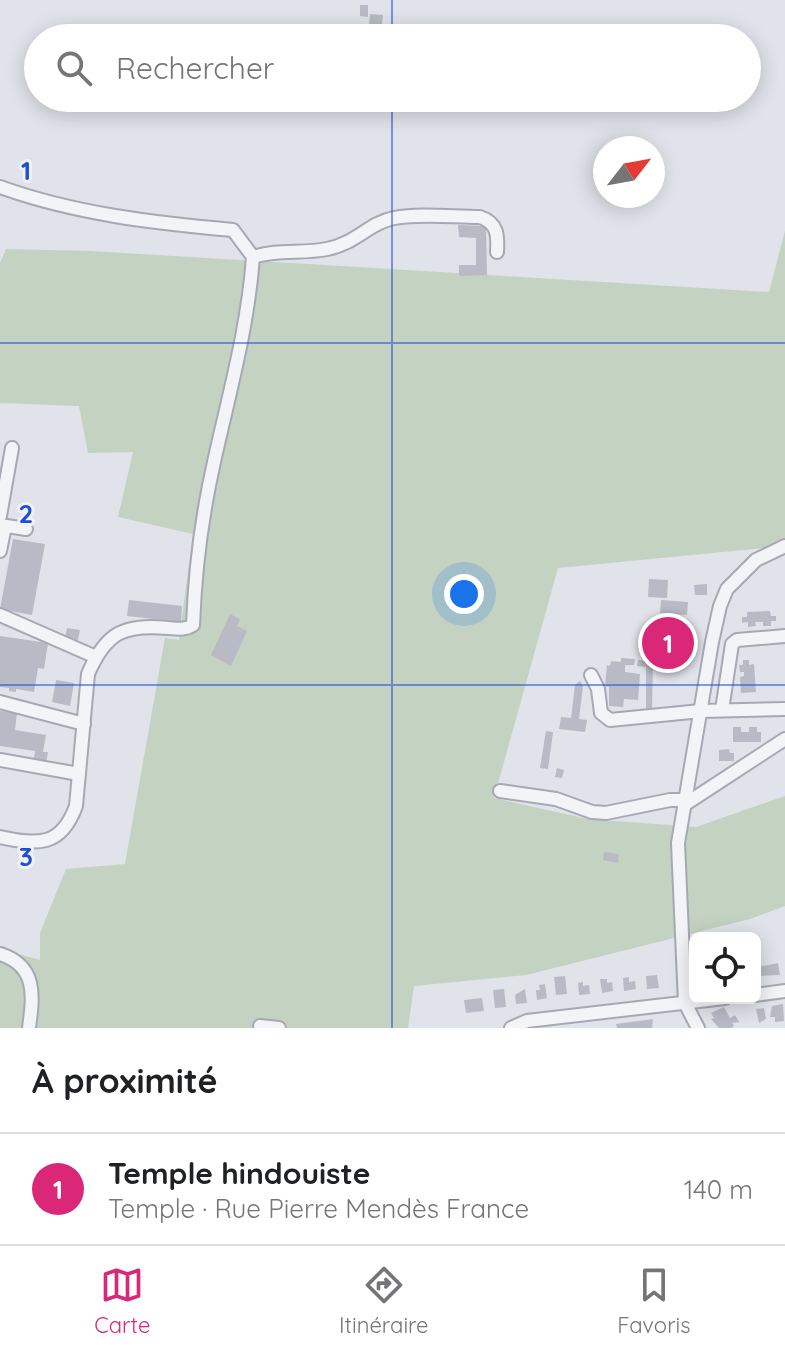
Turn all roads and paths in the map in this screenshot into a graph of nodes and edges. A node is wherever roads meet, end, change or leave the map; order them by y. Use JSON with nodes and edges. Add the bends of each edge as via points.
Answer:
{"nodes":[{"id":1,"x":0,"y":187,"type":"edge"},
{"id":2,"x":497,"y":252,"type":"dead end"},
{"id":3,"x":253,"y":257,"type":"junction"},
{"id":4,"x":12,"y":448,"type":"dead end"},
{"id":5,"x":2,"y":523,"type":"edge"},
{"id":6,"x":26,"y":529,"type":"dead end"},
{"id":7,"x":785,"y":546,"type":"edge"},
{"id":8,"x":0,"y":551,"type":"edge"},
{"id":9,"x":0,"y":615,"type":"edge"},
{"id":10,"x":785,"y":636,"type":"edge"},
{"id":11,"x":96,"y":657,"type":"junction"},
{"id":12,"x":591,"y":675,"type":"dead end"},
{"id":13,"x":0,"y":702,"type":"edge"},
{"id":14,"x":785,"y":709,"type":"edge"},
{"id":15,"x":722,"y":710,"type":"junction"},
{"id":16,"x":701,"y":711,"type":"junction"},
{"id":17,"x":84,"y":724,"type":"junction"},
{"id":18,"x":785,"y":739,"type":"edge"},
{"id":19,"x":0,"y":760,"type":"edge"},
{"id":20,"x":79,"y":774,"type":"junction"},
{"id":21,"x":500,"y":791,"type":"dead end"},
{"id":22,"x":684,"y":802,"type":"junction"},
{"id":23,"x":0,"y":837,"type":"edge"},
{"id":24,"x":0,"y":954,"type":"edge"},
{"id":25,"x":785,"y":991,"type":"edge"},
{"id":26,"x":761,"y":994,"type":"edge"},
{"id":27,"x":689,"y":1002,"type":"edge"},
{"id":28,"x":685,"y":1003,"type":"junction"},
{"id":29,"x":260,"y":1026,"type":"dead end"},
{"id":30,"x":29,"y":1028,"type":"edge"},
{"id":31,"x":279,"y":1028,"type":"edge"},
{"id":32,"x":511,"y":1028,"type":"edge"},
{"id":33,"x":698,"y":1028,"type":"edge"}],
"edges":[{"from":1,"to":3,"type":"street","via":[[88,212],[233,230]]},
{"from":2,"to":3,"type":"street","via":[[495,226],[488,220],[429,217],[393,218],[326,250]]},
{"from":3,"to":11,"type":"street","via":[[204,519],[193,625],[140,625],[120,632]]},
{"from":4,"to":5,"type":"street"},
{"from":5,"to":6,"type":"street"},
{"from":5,"to":8,"type":"street"},
{"from":7,"to":16,"type":"street","via":[[756,560],[727,589]]},
{"from":9,"to":11,"type":"street"},
{"from":10,"to":15,"type":"street","via":[[732,644]]},
{"from":11,"to":17,"type":"street","via":[[88,674]]},
{"from":12,"to":16,"type":"street","via":[[601,713],[610,720]]},
{"from":13,"to":17,"type":"street"},
{"from":14,"to":15,"type":"street"},
{"from":15,"to":16,"type":"street"},
{"from":16,"to":22,"type":"street"},
{"from":17,"to":20,"type":"street"},
{"from":18,"to":22,"type":"street"},
{"from":19,"to":20,"type":"street"},
{"from":20,"to":23,"type":"street","via":[[76,806],[63,832],[42,841]]},
{"from":21,"to":22,"type":"street","via":[[606,813]]},
{"from":22,"to":28,"type":"street","via":[[678,884]]},
{"from":24,"to":30,"type":"street","via":[[16,961],[30,981]]},
{"from":25,"to":26,"type":"street"},
{"from":27,"to":28,"type":"street"},
{"from":28,"to":32,"type":"street","via":[[527,1021]]},
{"from":28,"to":33,"type":"street"},
{"from":29,"to":31,"type":"street"}]}
